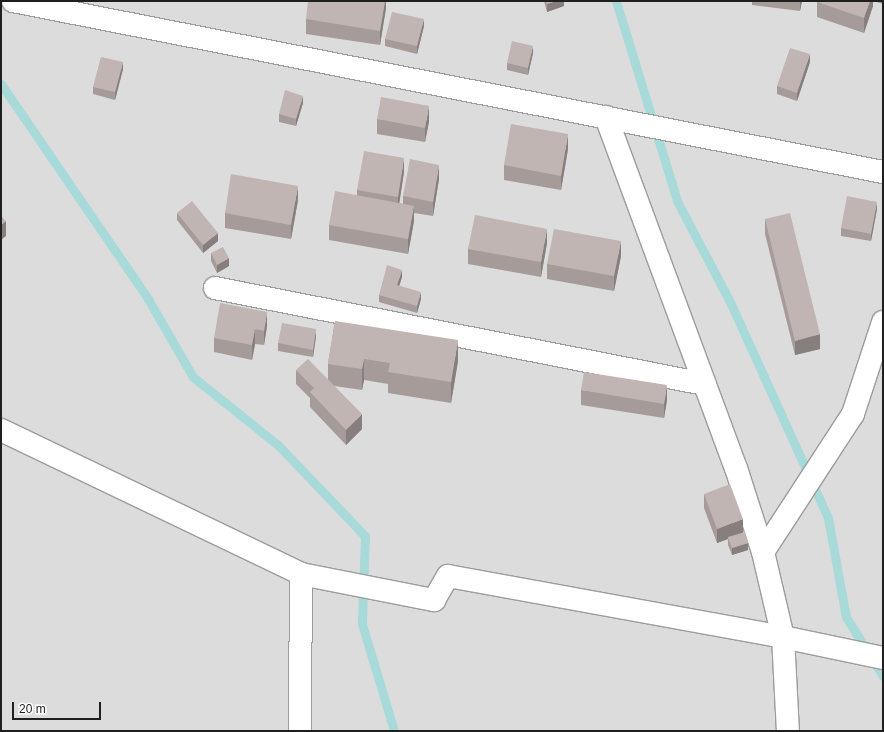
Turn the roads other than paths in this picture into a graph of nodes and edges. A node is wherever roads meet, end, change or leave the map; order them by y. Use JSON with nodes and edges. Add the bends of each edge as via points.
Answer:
{"nodes":[{"id":1,"x":13,"y":1,"type":"edge"},
{"id":2,"x":606,"y":117,"type":"junction"},
{"id":3,"x":883,"y":172,"type":"edge"},
{"id":4,"x":215,"y":288,"type":"dead end"},
{"id":5,"x":883,"y":322,"type":"edge"},
{"id":6,"x":705,"y":384,"type":"junction"},
{"id":7,"x":1,"y":430,"type":"edge"},
{"id":8,"x":763,"y":552,"type":"junction"},
{"id":9,"x":301,"y":574,"type":"junction"},
{"id":10,"x":783,"y":637,"type":"junction"},
{"id":11,"x":883,"y":658,"type":"edge"},
{"id":12,"x":300,"y":731,"type":"edge"},
{"id":13,"x":788,"y":731,"type":"edge"}],
"edges":[{"from":1,"to":2,"type":"street"},
{"from":2,"to":3,"type":"street"},
{"from":2,"to":6,"type":"street"},
{"from":4,"to":6,"type":"street"},
{"from":5,"to":8,"type":"street","via":[[853,414]]},
{"from":6,"to":8,"type":"street"},
{"from":7,"to":9,"type":"street"},
{"from":8,"to":10,"type":"street"},
{"from":9,"to":10,"type":"street","via":[[434,600],[448,576]]},
{"from":9,"to":12,"type":"street"},
{"from":10,"to":11,"type":"street"},
{"from":10,"to":13,"type":"street"}]}
